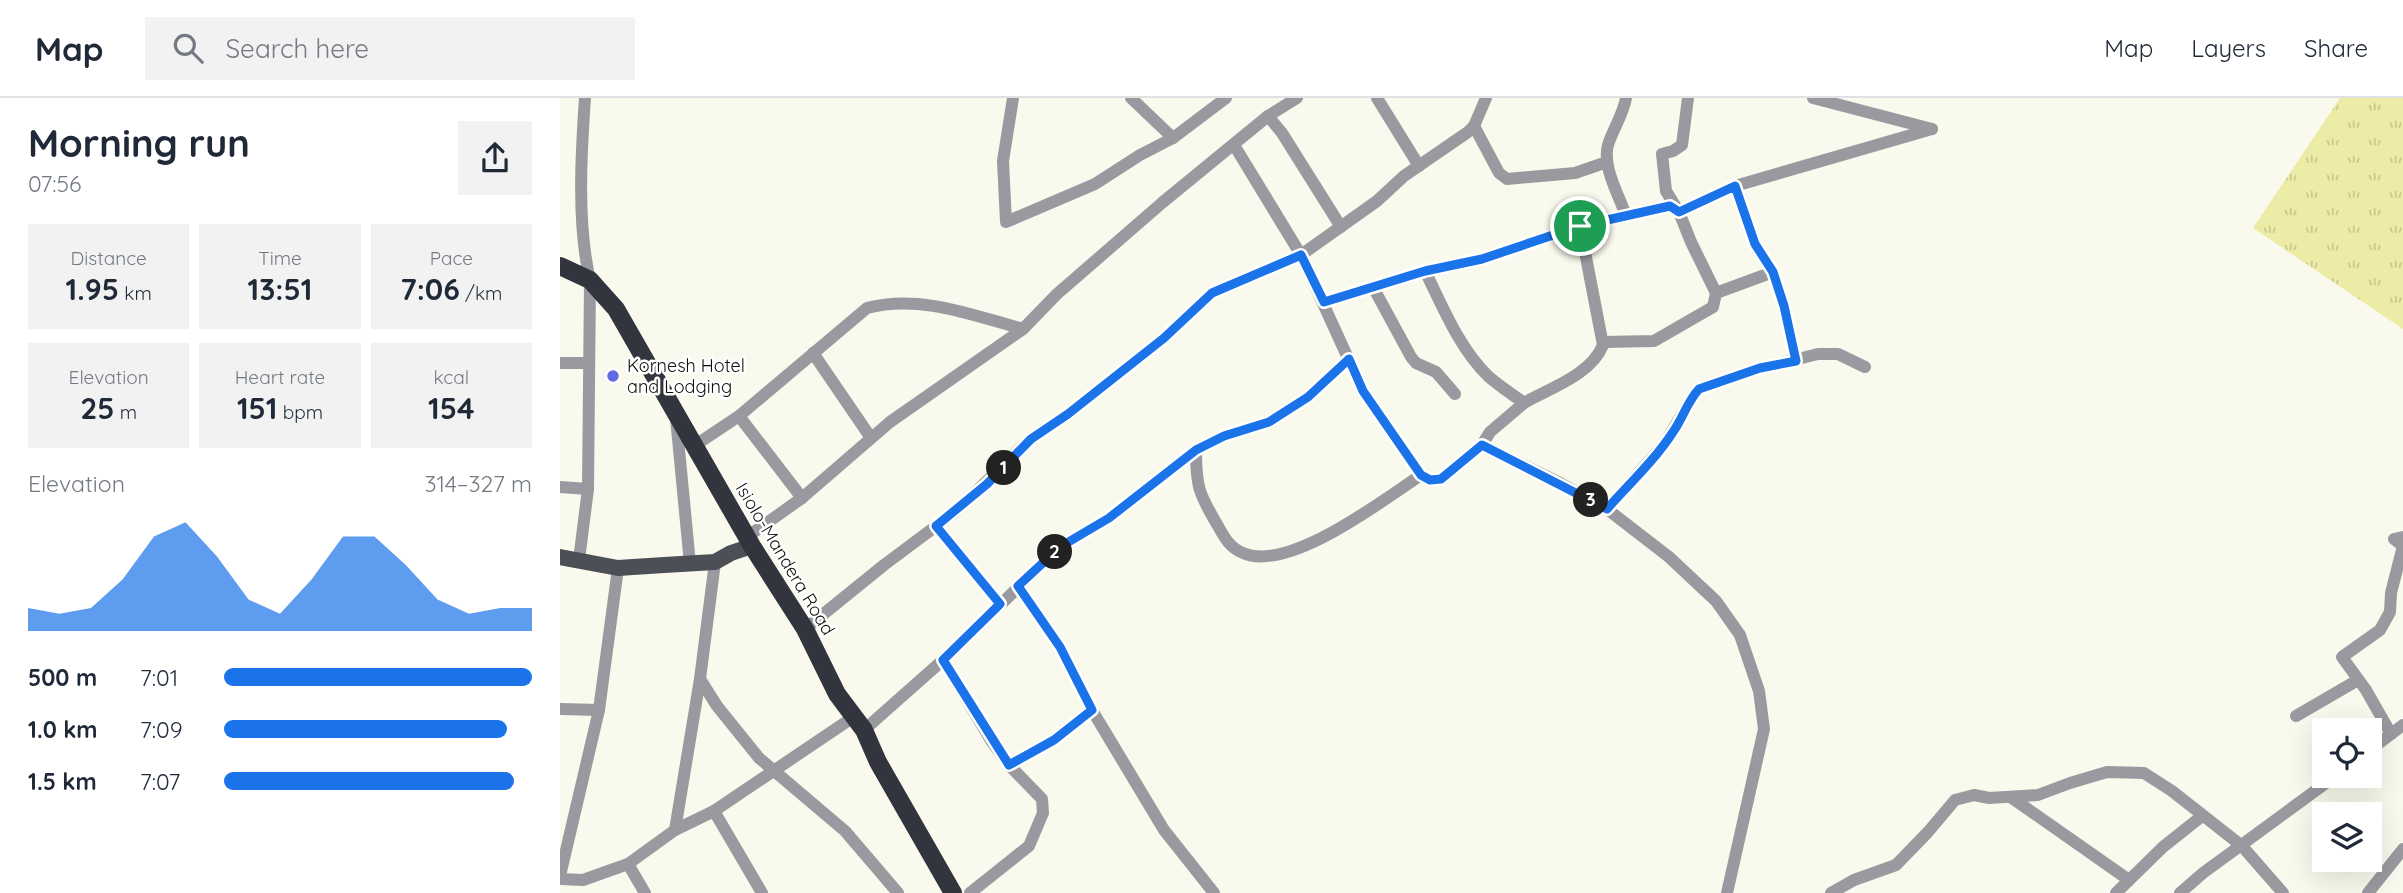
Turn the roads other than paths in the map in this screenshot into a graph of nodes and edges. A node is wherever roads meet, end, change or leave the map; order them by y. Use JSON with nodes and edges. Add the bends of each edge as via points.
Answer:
{"nodes":[{"id":1,"x":585,"y":98,"type":"edge"},
{"id":2,"x":1013,"y":98,"type":"edge"},
{"id":3,"x":1131,"y":98,"type":"edge"},
{"id":4,"x":1226,"y":98,"type":"edge"},
{"id":5,"x":1297,"y":98,"type":"edge"},
{"id":6,"x":1377,"y":98,"type":"edge"},
{"id":7,"x":1486,"y":98,"type":"edge"},
{"id":8,"x":1626,"y":98,"type":"edge"},
{"id":9,"x":1688,"y":98,"type":"edge"},
{"id":10,"x":1813,"y":98,"type":"edge"},
{"id":11,"x":1842,"y":101,"type":"edge"},
{"id":12,"x":1268,"y":117,"type":"junction"},
{"id":13,"x":1474,"y":126,"type":"junction"},
{"id":14,"x":1173,"y":138,"type":"junction"},
{"id":15,"x":1234,"y":145,"type":"junction"},
{"id":16,"x":1607,"y":162,"type":"junction"},
{"id":17,"x":1419,"y":166,"type":"junction"},
{"id":18,"x":1735,"y":186,"type":"junction"},
{"id":19,"x":1679,"y":212,"type":"junction"},
{"id":20,"x":1626,"y":215,"type":"junction"},
{"id":21,"x":1580,"y":226,"type":"junction"},
{"id":22,"x":1341,"y":227,"type":"junction"},
{"id":23,"x":1301,"y":255,"type":"junction"},
{"id":24,"x":560,"y":266,"type":"edge"},
{"id":25,"x":1425,"y":271,"type":"junction"},
{"id":26,"x":1773,"y":272,"type":"junction"},
{"id":27,"x":590,"y":280,"type":"junction"},
{"id":28,"x":1373,"y":287,"type":"junction"},
{"id":29,"x":1716,"y":293,"type":"junction"},
{"id":30,"x":1324,"y":302,"type":"junction"},
{"id":31,"x":1023,"y":329,"type":"junction"},
{"id":32,"x":1603,"y":342,"type":"junction"},
{"id":33,"x":813,"y":353,"type":"junction"},
{"id":34,"x":1349,"y":359,"type":"junction"},
{"id":35,"x":1796,"y":361,"type":"junction"},
{"id":36,"x":560,"y":363,"type":"edge"},
{"id":37,"x":588,"y":363,"type":"junction"},
{"id":38,"x":1865,"y":367,"type":"dead end"},
{"id":39,"x":1455,"y":394,"type":"dead end"},
{"id":40,"x":1524,"y":403,"type":"junction"},
{"id":41,"x":675,"y":411,"type":"junction"},
{"id":42,"x":739,"y":416,"type":"junction"},
{"id":43,"x":871,"y":438,"type":"junction"},
{"id":44,"x":1482,"y":445,"type":"junction"},
{"id":45,"x":694,"y":446,"type":"junction"},
{"id":46,"x":1196,"y":450,"type":"junction"},
{"id":47,"x":1421,"y":475,"type":"junction"},
{"id":48,"x":560,"y":487,"type":"edge"},
{"id":49,"x":588,"y":489,"type":"junction"},
{"id":50,"x":802,"y":498,"type":"junction"},
{"id":51,"x":1607,"y":509,"type":"junction"},
{"id":52,"x":936,"y":526,"type":"junction"},
{"id":53,"x":2403,"y":537,"type":"edge"},
{"id":54,"x":750,"y":542,"type":"junction"},
{"id":55,"x":560,"y":557,"type":"edge"},
{"id":56,"x":579,"y":560,"type":"junction"},
{"id":57,"x":715,"y":562,"type":"junction"},
{"id":58,"x":690,"y":564,"type":"junction"},
{"id":59,"x":618,"y":568,"type":"junction"},
{"id":60,"x":1018,"y":586,"type":"junction"},
{"id":61,"x":1000,"y":604,"type":"junction"},
{"id":62,"x":805,"y":629,"type":"junction"},
{"id":63,"x":943,"y":660,"type":"junction"},
{"id":64,"x":700,"y":679,"type":"junction"},
{"id":65,"x":2358,"y":680,"type":"junction"},
{"id":66,"x":560,"y":709,"type":"edge"},
{"id":67,"x":599,"y":710,"type":"junction"},
{"id":68,"x":1092,"y":710,"type":"junction"},
{"id":69,"x":2296,"y":716,"type":"dead end"},
{"id":70,"x":859,"y":723,"type":"junction"},
{"id":71,"x":2403,"y":725,"type":"edge"},
{"id":72,"x":2392,"y":734,"type":"junction"},
{"id":73,"x":2382,"y":741,"type":"edge"},
{"id":74,"x":1009,"y":765,"type":"junction"},
{"id":75,"x":774,"y":770,"type":"junction"},
{"id":76,"x":2320,"y":788,"type":"edge"},
{"id":77,"x":2012,"y":798,"type":"junction"},
{"id":78,"x":714,"y":811,"type":"junction"},
{"id":79,"x":2202,"y":817,"type":"junction"},
{"id":80,"x":675,"y":830,"type":"junction"},
{"id":81,"x":2242,"y":846,"type":"junction"},
{"id":82,"x":2403,"y":849,"type":"edge"},
{"id":83,"x":628,"y":864,"type":"junction"},
{"id":84,"x":560,"y":877,"type":"edge"},
{"id":85,"x":2129,"y":880,"type":"junction"},
{"id":86,"x":645,"y":893,"type":"edge"},
{"id":87,"x":762,"y":893,"type":"edge"},
{"id":88,"x":898,"y":893,"type":"edge"},
{"id":89,"x":953,"y":893,"type":"edge"},
{"id":90,"x":971,"y":893,"type":"edge"},
{"id":91,"x":1214,"y":893,"type":"edge"},
{"id":92,"x":1727,"y":893,"type":"edge"},
{"id":93,"x":1831,"y":893,"type":"edge"},
{"id":94,"x":2116,"y":893,"type":"edge"},
{"id":95,"x":2180,"y":893,"type":"edge"},
{"id":96,"x":2283,"y":893,"type":"edge"},
{"id":97,"x":2368,"y":893,"type":"edge"}],
"edges":[{"from":1,"to":27,"type":"street","via":[[584,254]]},
{"from":2,"to":14,"type":"street","via":[[1003,161],[1006,222],[1096,184]]},
{"from":3,"to":14,"type":"street"},
{"from":4,"to":14,"type":"street"},
{"from":5,"to":12,"type":"street"},
{"from":6,"to":17,"type":"street"},
{"from":7,"to":13,"type":"street"},
{"from":8,"to":16,"type":"street","via":[[1608,146]]},
{"from":9,"to":19,"type":"street","via":[[1682,145],[1662,154],[1666,191]]},
{"from":10,"to":11,"type":"street"},
{"from":11,"to":18,"type":"street","via":[[1932,129]]},
{"from":12,"to":15,"type":"street"},
{"from":12,"to":22,"type":"street"},
{"from":13,"to":16,"type":"street","via":[[1499,173],[1507,179],[1568,174]]},
{"from":13,"to":17,"type":"street"},
{"from":15,"to":23,"type":"street"},
{"from":15,"to":31,"type":"street","via":[[1057,294]]},
{"from":16,"to":20,"type":"street"},
{"from":17,"to":22,"type":"street"},
{"from":18,"to":19,"type":"street"},
{"from":18,"to":26,"type":"street","via":[[1755,244]]},
{"from":19,"to":20,"type":"street","via":[[1670,206]]},
{"from":19,"to":29,"type":"street"},
{"from":20,"to":21,"type":"street"},
{"from":21,"to":25,"type":"street","via":[[1482,259]]},
{"from":21,"to":32,"type":"street"},
{"from":22,"to":23,"type":"street"},
{"from":23,"to":30,"type":"street"},
{"from":23,"to":52,"type":"street","via":[[1212,293],[1164,338],[1031,439]]},
{"from":24,"to":27,"type":"highway","name":"Isiolo-Mandera Road"},
{"from":25,"to":28,"type":"street"},
{"from":25,"to":40,"type":"street","via":[[1475,362]]},
{"from":26,"to":29,"type":"street"},
{"from":26,"to":35,"type":"street"},
{"from":27,"to":37,"type":"street"},
{"from":27,"to":41,"type":"highway","name":"Isiolo-Mandera Road","via":[[615,309]]},
{"from":28,"to":30,"type":"street"},
{"from":28,"to":39,"type":"street","via":[[1411,357],[1436,372]]},
{"from":29,"to":32,"type":"street","via":[[1713,307],[1654,341]]},
{"from":30,"to":34,"type":"street"},
{"from":31,"to":33,"type":"street","via":[[939,307],[888,302],[867,307]]},
{"from":31,"to":43,"type":"street"},
{"from":32,"to":40,"type":"street","via":[[1599,356],[1578,373]]},
{"from":33,"to":42,"type":"street"},
{"from":33,"to":43,"type":"street"},
{"from":34,"to":46,"type":"street","via":[[1308,397],[1269,422]]},
{"from":34,"to":47,"type":"street","via":[[1363,391]]},
{"from":35,"to":38,"type":"street","via":[[1828,353]]},
{"from":35,"to":51,"type":"street","via":[[1699,389],[1665,443]]},
{"from":36,"to":37,"type":"street"},
{"from":37,"to":49,"type":"street"},
{"from":40,"to":44,"type":"street","via":[[1490,432]]},
{"from":41,"to":45,"type":"highway","name":"Isiolo-Mandera Road"},
{"from":41,"to":58,"type":"street"},
{"from":42,"to":45,"type":"street"},
{"from":42,"to":50,"type":"street"},
{"from":43,"to":50,"type":"street"},
{"from":44,"to":47,"type":"street","via":[[1441,479]]},
{"from":44,"to":51,"type":"street"},
{"from":45,"to":54,"type":"highway","name":"Isiolo-Mandera Road"},
{"from":46,"to":47,"type":"street","via":[[1195,478],[1208,510],[1234,549],[1255,556],[1315,542]]},
{"from":46,"to":60,"type":"street","via":[[1109,518],[1060,547]]},
{"from":48,"to":49,"type":"street"},
{"from":49,"to":56,"type":"street"},
{"from":50,"to":54,"type":"street"},
{"from":51,"to":92,"type":"street","via":[[1716,601],[1740,635],[1759,691],[1765,729]]},
{"from":52,"to":61,"type":"street"},
{"from":52,"to":62,"type":"street"},
{"from":53,"to":65,"type":"street","via":[[2393,539],[2403,546],[2390,612],[2379,630],[2342,657]]},
{"from":54,"to":57,"type":"main road"},
{"from":54,"to":62,"type":"highway","name":"Isiolo-Mandera Road"},
{"from":55,"to":56,"type":"main road"},
{"from":56,"to":59,"type":"main road"},
{"from":57,"to":58,"type":"main road"},
{"from":57,"to":64,"type":"street"},
{"from":58,"to":59,"type":"main road"},
{"from":59,"to":67,"type":"street"},
{"from":60,"to":61,"type":"street"},
{"from":60,"to":68,"type":"street","via":[[1060,647]]},
{"from":61,"to":63,"type":"street"},
{"from":62,"to":70,"type":"highway","name":"Isiolo-Mandera Road","via":[[837,694]]},
{"from":63,"to":70,"type":"street"},
{"from":63,"to":74,"type":"street"},
{"from":64,"to":75,"type":"street","via":[[740,737]]},
{"from":64,"to":80,"type":"street"},
{"from":65,"to":69,"type":"street"},
{"from":65,"to":72,"type":"street"},
{"from":66,"to":67,"type":"street"},
{"from":67,"to":84,"type":"street"},
{"from":68,"to":74,"type":"street","via":[[1054,740]]},
{"from":68,"to":91,"type":"street","via":[[1164,830]]},
{"from":70,"to":75,"type":"street"},
{"from":70,"to":89,"type":"highway","name":"Isiolo-Mandera Road"},
{"from":71,"to":72,"type":"street"},
{"from":72,"to":73,"type":"street"},
{"from":74,"to":90,"type":"street","via":[[1042,799],[1043,813],[1028,846]]},
{"from":75,"to":78,"type":"street"},
{"from":75,"to":88,"type":"street","via":[[845,831]]},
{"from":76,"to":81,"type":"street"},
{"from":77,"to":79,"type":"street","via":[[2038,795],[2107,772],[2144,773]]},
{"from":77,"to":85,"type":"street"},
{"from":77,"to":93,"type":"street","via":[[1974,795],[1955,800],[1896,865]]},
{"from":78,"to":80,"type":"street"},
{"from":78,"to":87,"type":"street"},
{"from":79,"to":81,"type":"street"},
{"from":79,"to":85,"type":"street"},
{"from":80,"to":83,"type":"street"},
{"from":81,"to":95,"type":"street"},
{"from":81,"to":96,"type":"street"},
{"from":82,"to":97,"type":"street"},
{"from":83,"to":84,"type":"street","via":[[583,880]]},
{"from":83,"to":86,"type":"street"},
{"from":85,"to":94,"type":"street"}]}
